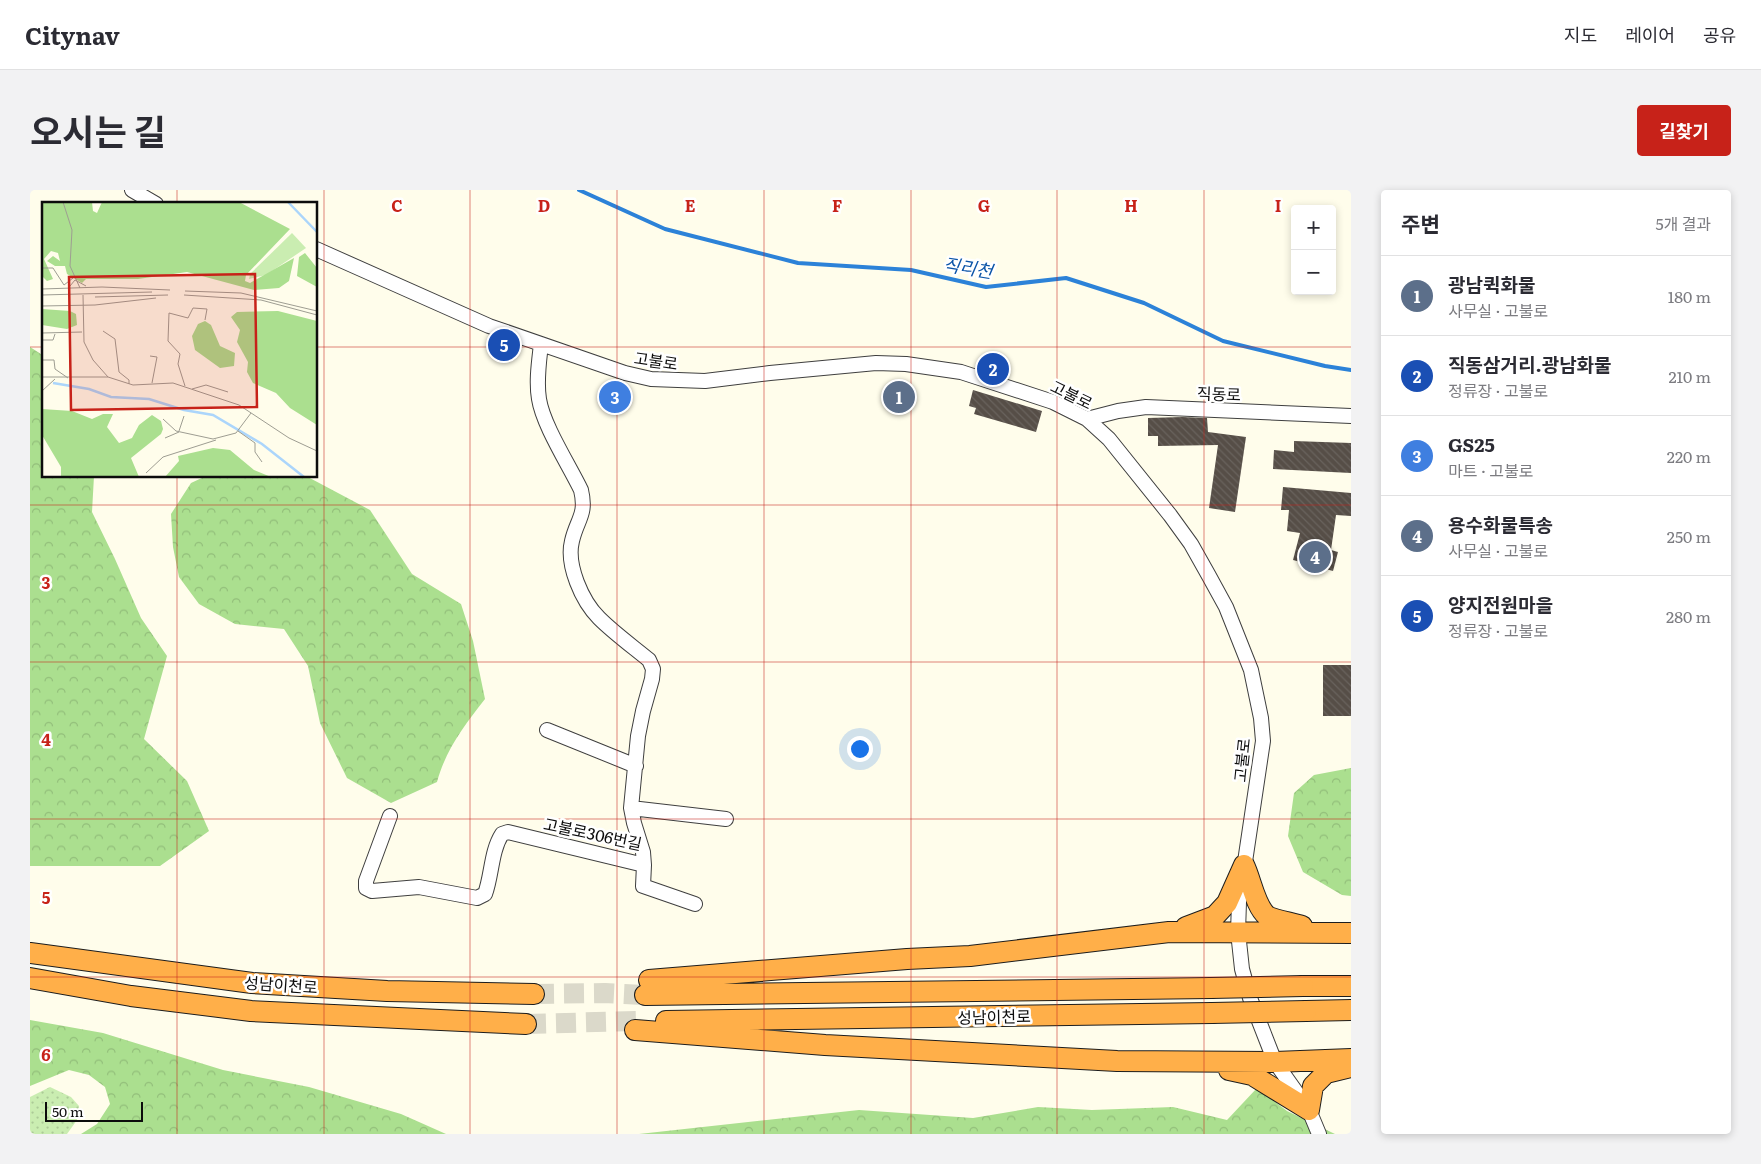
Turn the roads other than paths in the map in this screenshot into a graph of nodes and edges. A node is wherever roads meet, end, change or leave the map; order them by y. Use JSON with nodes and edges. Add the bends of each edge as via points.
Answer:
{"nodes":[{"id":1,"x":132,"y":190,"type":"edge"},
{"id":2,"x":153,"y":202,"type":"edge"},
{"id":3,"x":318,"y":250,"type":"edge"},
{"id":4,"x":541,"y":344,"type":"junction"},
{"id":5,"x":1351,"y":416,"type":"edge"},
{"id":6,"x":1088,"y":419,"type":"junction"},
{"id":7,"x":547,"y":730,"type":"dead end"},
{"id":8,"x":636,"y":766,"type":"junction"},
{"id":9,"x":631,"y":808,"type":"junction"},
{"id":10,"x":390,"y":816,"type":"dead end"},
{"id":11,"x":726,"y":819,"type":"dead end"},
{"id":12,"x":644,"y":865,"type":"junction"},
{"id":13,"x":1244,"y":865,"type":"junction"},
{"id":14,"x":695,"y":904,"type":"dead end"},
{"id":15,"x":1169,"y":932,"type":"junction"},
{"id":16,"x":1238,"y":932,"type":"junction"},
{"id":17,"x":1326,"y":933,"type":"junction"},
{"id":18,"x":1351,"y":933,"type":"edge"},
{"id":19,"x":30,"y":953,"type":"edge"},
{"id":20,"x":30,"y":978,"type":"edge"},
{"id":21,"x":1351,"y":986,"type":"edge"},
{"id":22,"x":534,"y":994,"type":"tunnel mouth"},
{"id":23,"x":1351,"y":1010,"type":"edge"},
{"id":24,"x":526,"y":1024,"type":"tunnel mouth"},
{"id":25,"x":1351,"y":1059,"type":"edge"},
{"id":26,"x":1190,"y":1062,"type":"junction"},
{"id":27,"x":1275,"y":1062,"type":"junction"},
{"id":28,"x":1351,"y":1067,"type":"edge"},
{"id":29,"x":1309,"y":1110,"type":"junction"},
{"id":30,"x":1319,"y":1134,"type":"edge"}],
"edges":[{"from":1,"to":2,"type":"street"},
{"from":3,"to":4,"type":"street","name":"고불로","via":[[489,326]]},
{"from":4,"to":6,"type":"street","name":"고불로","via":[[625,373],[678,381],[876,363],[936,368],[961,372],[1044,399]]},
{"from":4,"to":8,"type":"street","name":"고불로306번길","via":[[537,381],[542,414],[581,490],[584,503],[571,543],[574,576],[598,617],[649,660],[653,669],[638,736]]},
{"from":5,"to":6,"type":"street","name":"직동로","via":[[1146,407]]},
{"from":6,"to":13,"type":"street","name":"고불로","via":[[1109,439],[1190,544],[1226,607],[1251,670],[1263,742]]},
{"from":7,"to":8,"type":"street"},
{"from":8,"to":9,"type":"street","name":"고불로306번길"},
{"from":9,"to":11,"type":"street"},
{"from":9,"to":12,"type":"street","name":"고불로306번길"},
{"from":10,"to":12,"type":"street","name":"고불로306번길","via":[[366,881],[366,888],[372,891],[419,887],[477,898],[485,894],[488,886],[497,842],[502,834],[508,832]]},
{"from":12,"to":14,"type":"street","via":[[643,886]]},
{"from":13,"to":15,"type":"highway","via":[[1227,903],[1215,916]]},
{"from":13,"to":16,"type":"street","name":"고불로"},
{"from":13,"to":17,"type":"highway","via":[[1257,903],[1268,916]]},
{"from":15,"to":16,"type":"highway"},
{"from":15,"to":21,"type":"highway","name":"성남이천로","bridge":true,"via":[[970,956],[907,959],[647,987]]},
{"from":16,"to":17,"type":"highway"},
{"from":16,"to":27,"type":"street","name":"고불로","via":[[1242,970]]},
{"from":17,"to":18,"type":"highway"},
{"from":19,"to":22,"type":"highway","name":"성남이천로","via":[[252,983],[387,991]]},
{"from":20,"to":24,"type":"highway","name":"성남이천로","via":[[131,996],[251,1011]]},
{"from":23,"to":26,"type":"highway","name":"성남이천로","bridge":true,"via":[[635,1026],[826,1045]]},
{"from":25,"to":27,"type":"highway"},
{"from":26,"to":27,"type":"highway"},
{"from":26,"to":29,"type":"highway","via":[[1252,1075]]},
{"from":27,"to":29,"type":"street","name":"고불로"},
{"from":28,"to":29,"type":"highway","via":[[1326,1074],[1312,1086]]},
{"from":29,"to":30,"type":"street","name":"고불로"}]}
